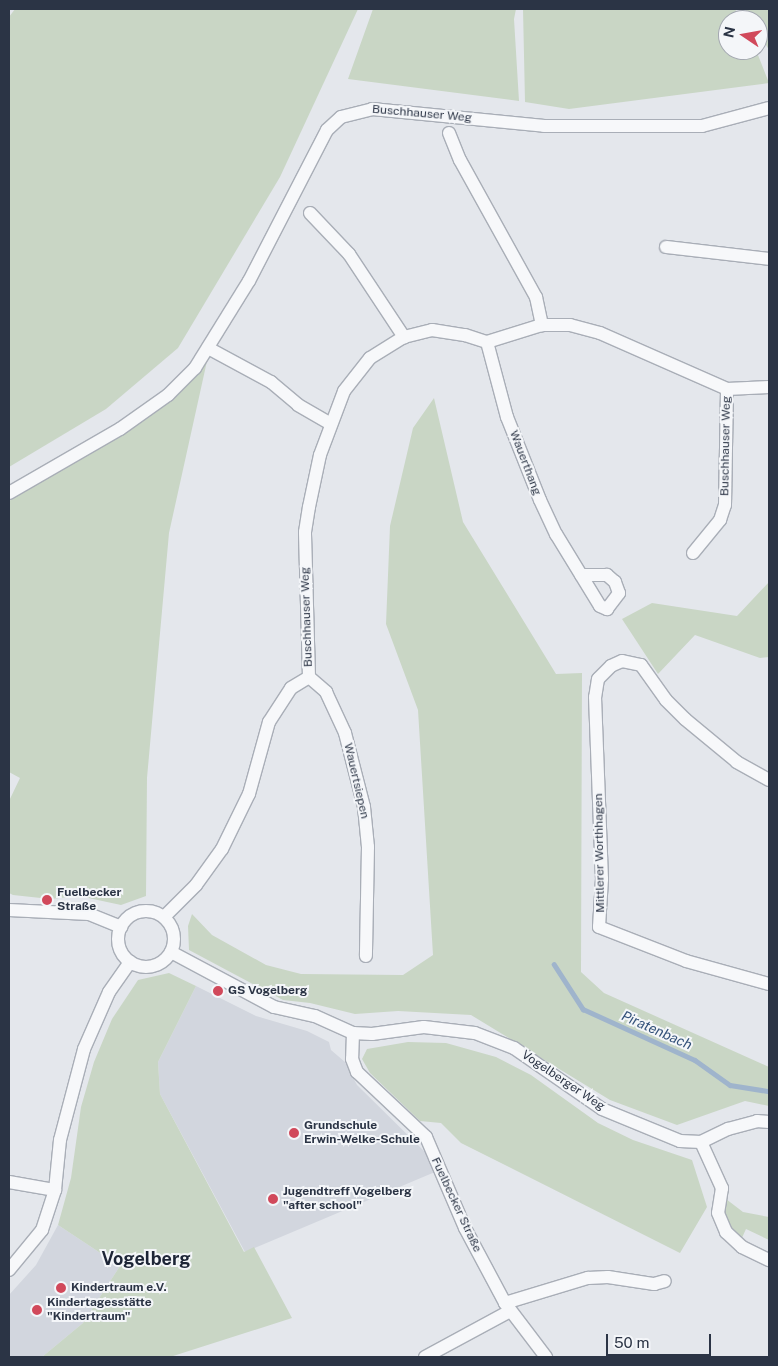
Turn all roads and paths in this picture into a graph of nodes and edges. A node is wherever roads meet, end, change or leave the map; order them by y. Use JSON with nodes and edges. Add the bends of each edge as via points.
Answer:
{"nodes":[{"id":1,"x":769,"y":108,"type":"edge"},
{"id":2,"x":449,"y":134,"type":"dead end"},
{"id":3,"x":310,"y":213,"type":"dead end"},
{"id":4,"x":666,"y":247,"type":"dead end"},
{"id":5,"x":769,"y":258,"type":"edge"},
{"id":6,"x":542,"y":325,"type":"junction"},
{"id":7,"x":404,"y":337,"type":"junction"},
{"id":8,"x":487,"y":342,"type":"junction"},
{"id":9,"x":208,"y":348,"type":"junction"},
{"id":10,"x":769,"y":387,"type":"edge"},
{"id":11,"x":727,"y":389,"type":"junction"},
{"id":12,"x":331,"y":424,"type":"junction"},
{"id":13,"x":9,"y":493,"type":"edge"},
{"id":14,"x":693,"y":554,"type":"dead end"},
{"id":15,"x":581,"y":575,"type":"dead end"},
{"id":16,"x":309,"y":677,"type":"junction"},
{"id":17,"x":769,"y":780,"type":"edge"},
{"id":18,"x":9,"y":910,"type":"edge"},
{"id":19,"x":164,"y":917,"type":"junction"},
{"id":20,"x":121,"y":927,"type":"junction"},
{"id":21,"x":171,"y":952,"type":"junction"},
{"id":22,"x":366,"y":956,"type":"dead end"},
{"id":23,"x":130,"y":962,"type":"junction"},
{"id":24,"x":769,"y":984,"type":"edge"},
{"id":25,"x":353,"y":1032,"type":"junction"},
{"id":26,"x":769,"y":1122,"type":"edge"},
{"id":27,"x":701,"y":1142,"type":"junction"},
{"id":28,"x":9,"y":1182,"type":"edge"},
{"id":29,"x":55,"y":1190,"type":"junction"},
{"id":30,"x":769,"y":1260,"type":"edge"},
{"id":31,"x":9,"y":1270,"type":"edge"},
{"id":32,"x":666,"y":1281,"type":"dead end"},
{"id":33,"x":507,"y":1307,"type":"junction"},
{"id":34,"x":425,"y":1357,"type":"edge"},
{"id":35,"x":546,"y":1357,"type":"edge"}],
"edges":[{"from":1,"to":9,"type":"street","name":"Buschhauser Weg","via":[[702,126],[544,126],[372,109],[350,112],[327,130],[249,281]]},
{"from":2,"to":6,"type":"street","name":"Buschhauser Weg","via":[[460,160],[536,297]]},
{"from":3,"to":7,"type":"street","via":[[349,254]]},
{"from":4,"to":5,"type":"street"},
{"from":6,"to":8,"type":"street","name":"Buschhauser Weg"},
{"from":6,"to":11,"type":"street","name":"Buschhauser Weg","via":[[587,328]]},
{"from":7,"to":8,"type":"street","name":"Buschhauser Weg","via":[[432,330]]},
{"from":7,"to":12,"type":"street","name":"Buschhauser Weg","via":[[370,358],[355,373]]},
{"from":8,"to":15,"type":"street","name":"Wauerthang","via":[[522,457],[556,534]]},
{"from":9,"to":12,"type":"street","via":[[271,382],[298,405]]},
{"from":9,"to":13,"type":"street","name":"Buschhauser Weg","via":[[195,368],[168,396],[120,429]]},
{"from":10,"to":11,"type":"street","name":"Buschhauser Weg"},
{"from":11,"to":14,"type":"street","name":"Buschhauser Weg","via":[[725,505],[720,520]]},
{"from":12,"to":16,"type":"street","name":"Buschhauser Weg","via":[[320,455],[305,532]]},
{"from":16,"to":19,"type":"street","name":"Buschhauser Weg","via":[[291,688],[269,722],[249,794],[222,849],[196,885]]},
{"from":16,"to":22,"type":"street","name":"Wauertsiepen","via":[[326,692],[345,733],[364,807],[368,846]]},
{"from":17,"to":24,"type":"street","name":"Mittlerer Worthhagen","via":[[736,762],[685,719],[640,665],[622,662],[612,666],[598,679],[600,927],[686,961]]},
{"from":18,"to":20,"type":"street","via":[[89,914]]},
{"from":19,"to":20,"type":"street","via":[[141,912],[133,914]]},
{"from":19,"to":21,"type":"street","via":[[174,934]]},
{"from":20,"to":23,"type":"street","via":[[120,950]]},
{"from":21,"to":23,"type":"street","via":[[158,965],[138,966]]},
{"from":21,"to":25,"type":"street","via":[[274,1007],[315,1016]]},
{"from":23,"to":29,"type":"street","via":[[109,992],[84,1049],[60,1140]]},
{"from":25,"to":27,"type":"street","name":"Vogelberger Weg","via":[[372,1034],[424,1027],[475,1033],[514,1048],[602,1109],[680,1141]]},
{"from":25,"to":33,"type":"street","name":"Fuelbecker Straße","via":[[352,1059],[357,1072],[426,1136],[465,1228]]},
{"from":26,"to":27,"type":"street","via":[[758,1121],[728,1129]]},
{"from":27,"to":30,"type":"street","via":[[722,1188],[718,1214],[726,1232],[742,1247]]},
{"from":28,"to":29,"type":"street"},
{"from":29,"to":31,"type":"street","via":[[42,1230]]},
{"from":32,"to":33,"type":"street","via":[[654,1284],[608,1276],[588,1278]]},
{"from":33,"to":34,"type":"street"},
{"from":33,"to":35,"type":"street","name":"Fuelbecker Straße"}]}
